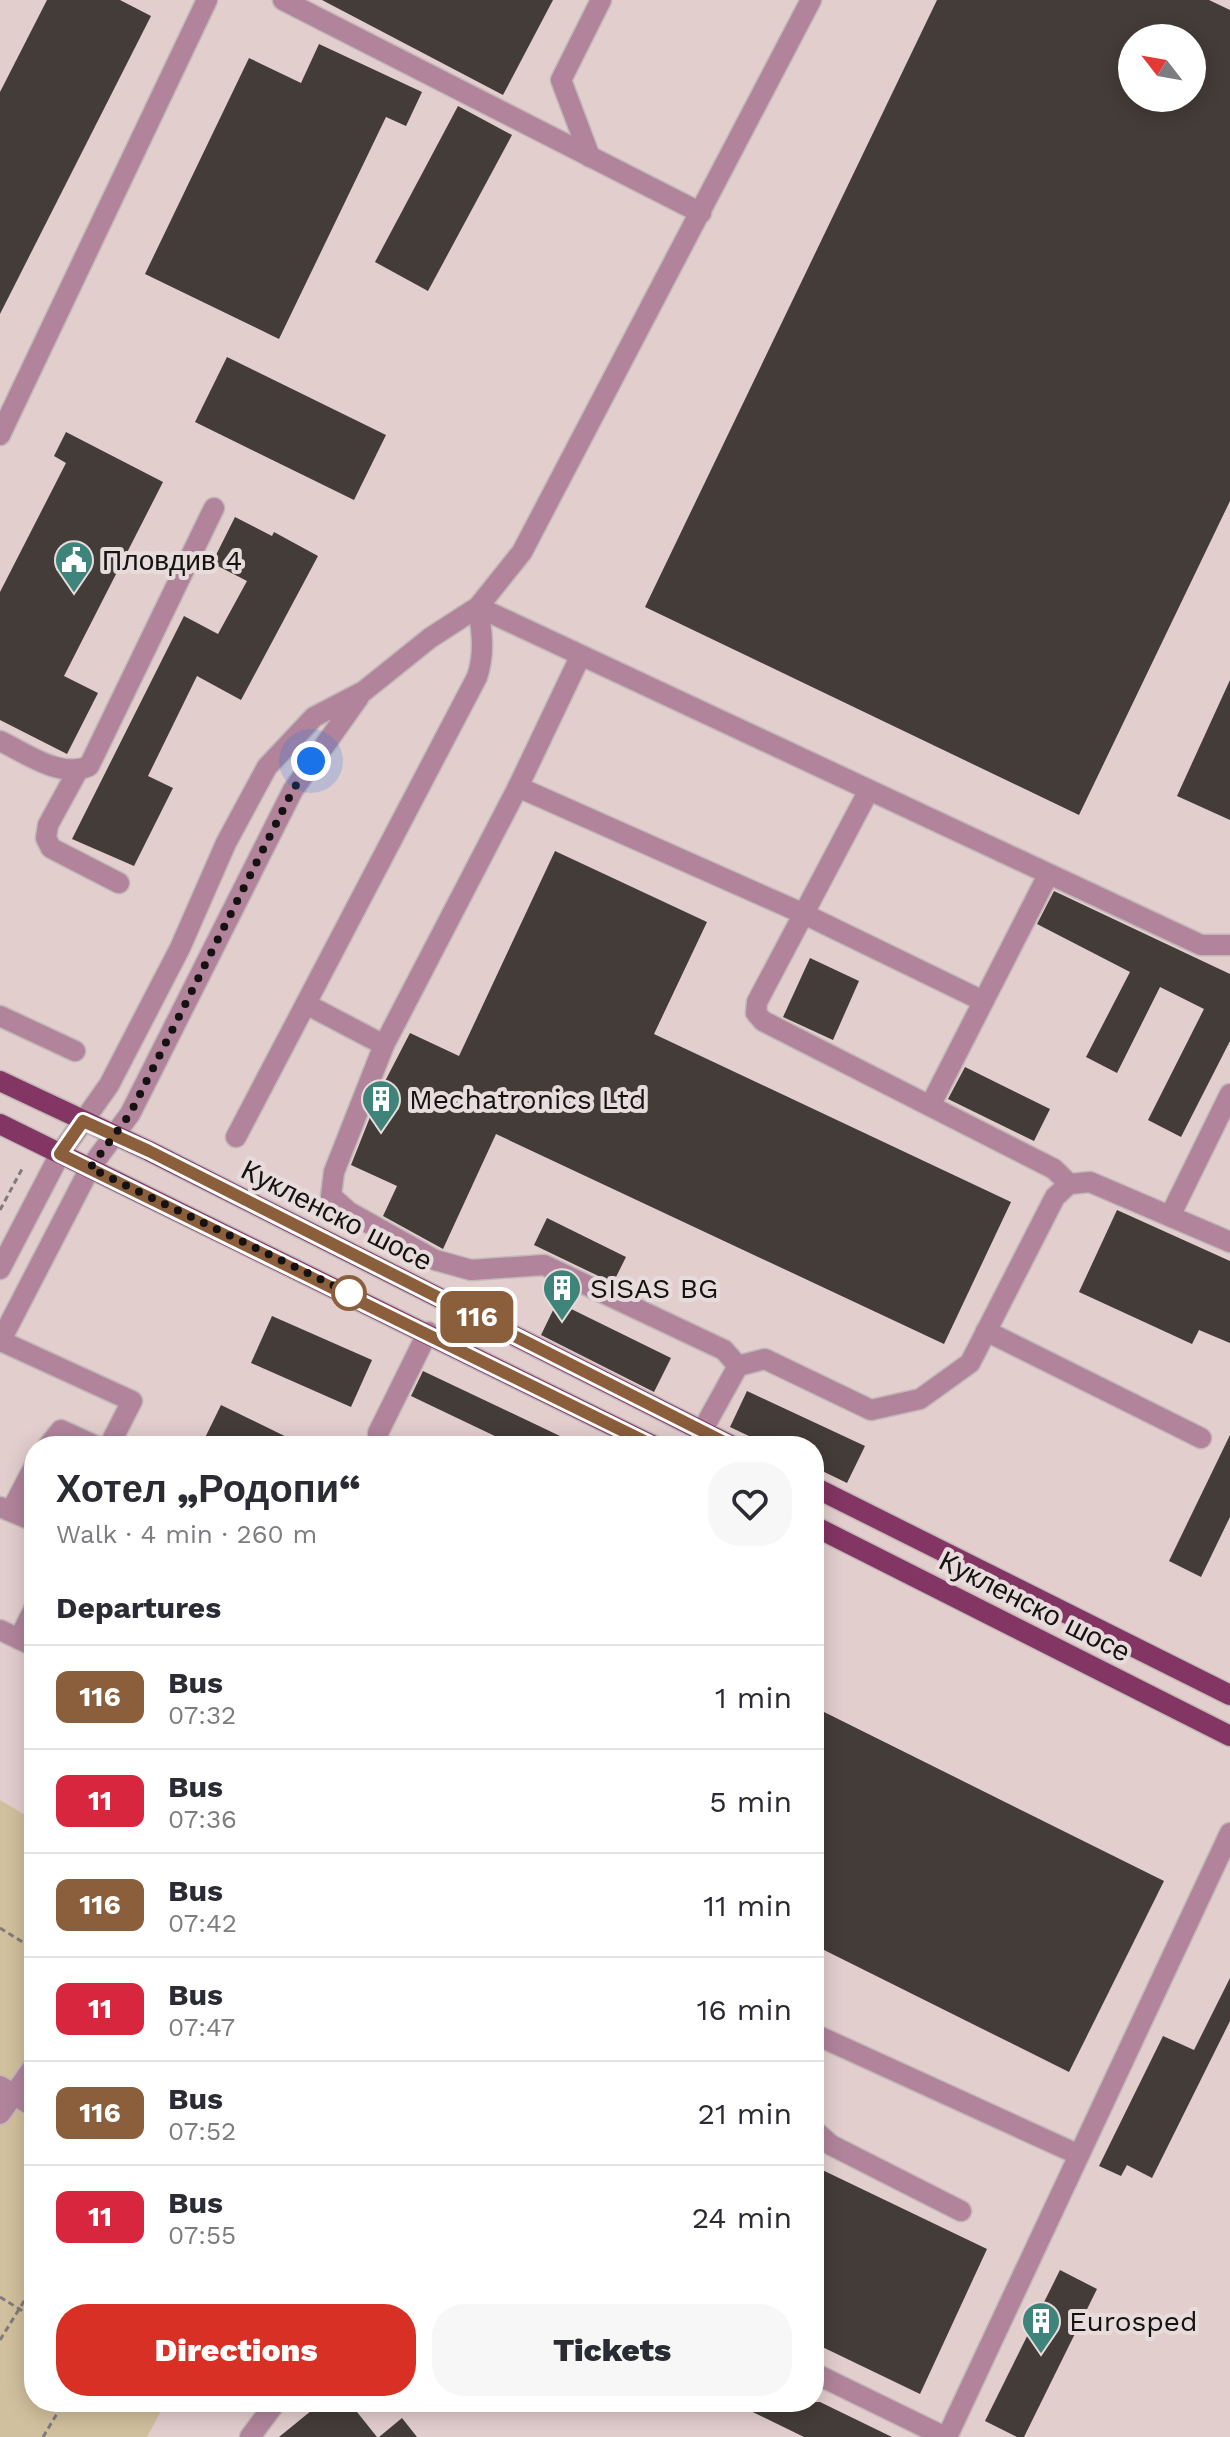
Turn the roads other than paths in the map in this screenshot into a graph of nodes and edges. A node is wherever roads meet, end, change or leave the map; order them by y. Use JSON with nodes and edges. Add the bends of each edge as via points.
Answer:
{"nodes":[{"id":1,"x":207,"y":0,"type":"edge"},
{"id":2,"x":283,"y":0,"type":"edge"},
{"id":3,"x":601,"y":0,"type":"edge"},
{"id":4,"x":811,"y":0,"type":"edge"},
{"id":5,"x":590,"y":157,"type":"junction"},
{"id":6,"x":701,"y":213,"type":"junction"},
{"id":7,"x":0,"y":435,"type":"edge"},
{"id":8,"x":214,"y":508,"type":"dead end"},
{"id":9,"x":478,"y":607,"type":"junction"},
{"id":10,"x":580,"y":657,"type":"junction"},
{"id":11,"x":364,"y":691,"type":"junction"},
{"id":12,"x":0,"y":741,"type":"edge"},
{"id":13,"x":77,"y":772,"type":"junction"},
{"id":14,"x":518,"y":787,"type":"junction"},
{"id":15,"x":868,"y":792,"type":"junction"},
{"id":16,"x":1048,"y":875,"type":"junction"},
{"id":17,"x":119,"y":883,"type":"dead end"},
{"id":18,"x":804,"y":914,"type":"junction"},
{"id":19,"x":1230,"y":945,"type":"edge"},
{"id":20,"x":983,"y":1001,"type":"junction"},
{"id":21,"x":306,"y":1004,"type":"junction"},
{"id":22,"x":0,"y":1016,"type":"edge"},
{"id":23,"x":384,"y":1045,"type":"junction"},
{"id":24,"x":75,"y":1051,"type":"dead end"},
{"id":25,"x":0,"y":1081,"type":"edge"},
{"id":26,"x":1230,"y":1094,"type":"edge"},
{"id":27,"x":931,"y":1104,"type":"junction"},
{"id":28,"x":83,"y":1121,"type":"junction"},
{"id":29,"x":0,"y":1124,"type":"edge"},
{"id":30,"x":113,"y":1135,"type":"junction"},
{"id":31,"x":236,"y":1137,"type":"dead end"},
{"id":32,"x":60,"y":1154,"type":"junction"},
{"id":33,"x":90,"y":1168,"type":"junction"},
{"id":34,"x":1069,"y":1184,"type":"junction"},
{"id":35,"x":1170,"y":1216,"type":"junction"},
{"id":36,"x":1230,"y":1242,"type":"edge"},
{"id":37,"x":0,"y":1269,"type":"edge"},
{"id":38,"x":986,"y":1331,"type":"junction"},
{"id":39,"x":428,"y":1332,"type":"junction"},
{"id":40,"x":0,"y":1342,"type":"edge"},
{"id":41,"x":738,"y":1366,"type":"junction"},
{"id":42,"x":702,"y":1431,"type":"junction"},
{"id":43,"x":56,"y":1436,"type":"edge"},
{"id":44,"x":74,"y":1436,"type":"edge"},
{"id":45,"x":114,"y":1436,"type":"edge"},
{"id":46,"x":378,"y":1436,"type":"edge"},
{"id":47,"x":634,"y":1436,"type":"edge"},
{"id":48,"x":712,"y":1436,"type":"edge"},
{"id":49,"x":1201,"y":1438,"type":"dead end"},
{"id":50,"x":24,"y":1481,"type":"edge"},
{"id":51,"x":824,"y":1492,"type":"edge"},
{"id":52,"x":5,"y":1509,"type":"edge"},
{"id":53,"x":24,"y":1517,"type":"edge"},
{"id":54,"x":824,"y":1531,"type":"edge"},
{"id":55,"x":0,"y":1630,"type":"edge"},
{"id":56,"x":24,"y":1641,"type":"edge"},
{"id":57,"x":1230,"y":1695,"type":"edge"},
{"id":58,"x":1230,"y":1736,"type":"edge"},
{"id":59,"x":1230,"y":1833,"type":"edge"},
{"id":60,"x":824,"y":2039,"type":"edge"},
{"id":61,"x":24,"y":2076,"type":"edge"},
{"id":62,"x":8,"y":2091,"type":"edge"},
{"id":63,"x":0,"y":2114,"type":"edge"},
{"id":64,"x":824,"y":2139,"type":"edge"},
{"id":65,"x":1077,"y":2154,"type":"junction"},
{"id":66,"x":961,"y":2211,"type":"dead end"},
{"id":67,"x":824,"y":2378,"type":"edge"},
{"id":68,"x":269,"y":2412,"type":"edge"},
{"id":69,"x":250,"y":2437,"type":"edge"},
{"id":70,"x":946,"y":2437,"type":"edge"}],
"edges":[{"from":1,"to":7,"type":"street"},
{"from":2,"to":5,"type":"street"},
{"from":3,"to":5,"type":"street","via":[[561,80]]},
{"from":4,"to":6,"type":"street"},
{"from":5,"to":6,"type":"street"},
{"from":6,"to":9,"type":"street","via":[[522,552]]},
{"from":8,"to":13,"type":"street","via":[[89,766]]},
{"from":9,"to":10,"type":"street"},
{"from":9,"to":11,"type":"street"},
{"from":9,"to":21,"type":"street","via":[[483,661],[477,677]]},
{"from":10,"to":14,"type":"street"},
{"from":10,"to":15,"type":"street"},
{"from":11,"to":28,"type":"street","via":[[314,717],[267,767],[109,1085]]},
{"from":11,"to":30,"type":"street","via":[[293,790],[130,1114]]},
{"from":12,"to":13,"type":"street","via":[[61,770]]},
{"from":13,"to":17,"type":"street","via":[[46,838],[51,848]]},
{"from":14,"to":18,"type":"street"},
{"from":14,"to":23,"type":"street"},
{"from":15,"to":16,"type":"street"},
{"from":15,"to":18,"type":"street"},
{"from":16,"to":19,"type":"street","via":[[1201,945]]},
{"from":16,"to":20,"type":"street"},
{"from":18,"to":20,"type":"street"},
{"from":18,"to":27,"type":"street","via":[[756,1013]]},
{"from":20,"to":27,"type":"street"},
{"from":21,"to":23,"type":"street"},
{"from":21,"to":31,"type":"street"},
{"from":22,"to":24,"type":"street"},
{"from":23,"to":41,"type":"street","via":[[334,1172],[331,1196],[349,1212],[435,1260],[471,1270],[544,1265],[724,1350]]},
{"from":25,"to":28,"type":"main road","name":"Кукленско шосе"},
{"from":26,"to":35,"type":"street"},
{"from":27,"to":34,"type":"street","via":[[1054,1169]]},
{"from":28,"to":30,"type":"main road","name":"Кукленско шосе"},
{"from":28,"to":32,"type":"street"},
{"from":29,"to":32,"type":"main road"},
{"from":30,"to":33,"type":"street"},
{"from":30,"to":42,"type":"main road","name":"Кукленско шосе"},
{"from":32,"to":33,"type":"main road"},
{"from":32,"to":37,"type":"street"},
{"from":33,"to":39,"type":"main road"},
{"from":33,"to":40,"type":"street"},
{"from":34,"to":35,"type":"street","via":[[1090,1182]]},
{"from":34,"to":38,"type":"street","via":[[1055,1197]]},
{"from":35,"to":36,"type":"street"},
{"from":38,"to":41,"type":"street","via":[[970,1363],[920,1399],[871,1410],[765,1359]]},
{"from":38,"to":49,"type":"street"},
{"from":39,"to":46,"type":"street"},
{"from":39,"to":47,"type":"main road"},
{"from":40,"to":45,"type":"street","via":[[132,1401]]},
{"from":41,"to":42,"type":"street"},
{"from":42,"to":48,"type":"main road","name":"Кукленско шосе"},
{"from":43,"to":44,"type":"street","via":[[61,1430]]},
{"from":50,"to":52,"type":"street"},
{"from":51,"to":57,"type":"main road","name":"Кукленско шосе"},
{"from":52,"to":53,"type":"street"},
{"from":54,"to":58,"type":"main road","name":"Кукленско шосе"},
{"from":55,"to":56,"type":"street"},
{"from":59,"to":65,"type":"street"},
{"from":60,"to":65,"type":"street"},
{"from":61,"to":62,"type":"street"},
{"from":62,"to":63,"type":"street"},
{"from":64,"to":66,"type":"street"},
{"from":65,"to":70,"type":"street"},
{"from":67,"to":70,"type":"street"},
{"from":68,"to":69,"type":"street"}]}
